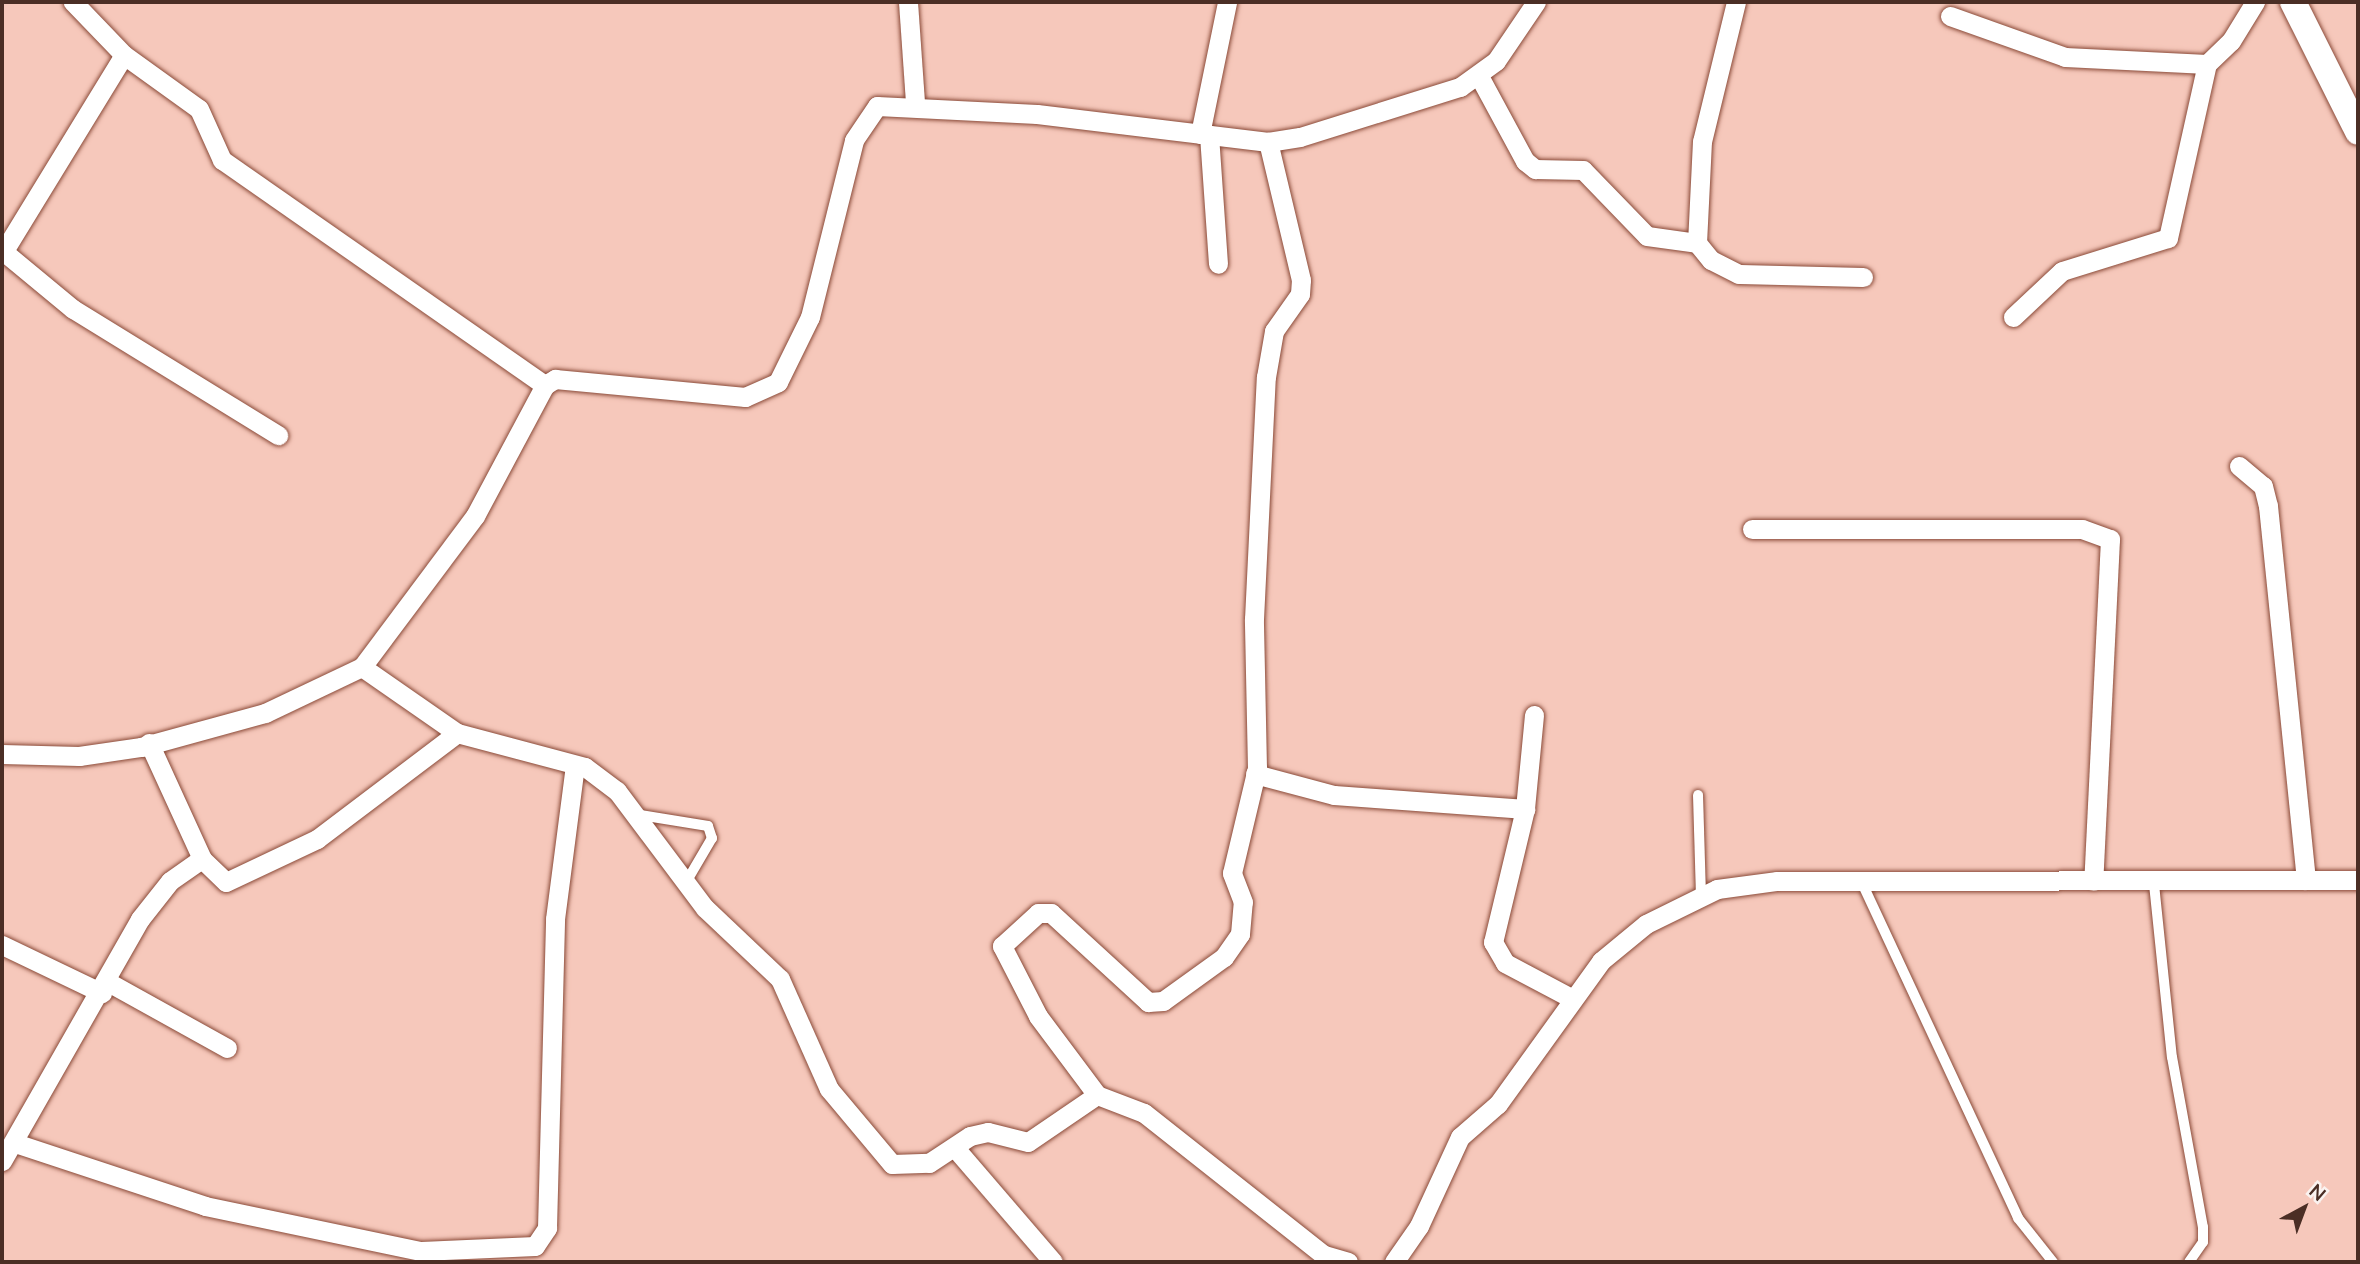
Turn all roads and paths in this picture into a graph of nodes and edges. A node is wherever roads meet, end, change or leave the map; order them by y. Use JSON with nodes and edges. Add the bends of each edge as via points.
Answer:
{"nodes":[{"id":1,"x":57,"y":2,"type":"edge"},
{"id":2,"x":73,"y":2,"type":"edge"},
{"id":3,"x":908,"y":2,"type":"edge"},
{"id":4,"x":1227,"y":2,"type":"edge"},
{"id":5,"x":1536,"y":2,"type":"edge"},
{"id":6,"x":1736,"y":2,"type":"edge"},
{"id":7,"x":2255,"y":2,"type":"edge"},
{"id":8,"x":2293,"y":2,"type":"edge"},
{"id":9,"x":1950,"y":16,"type":"dead end"},
{"id":10,"x":124,"y":55,"type":"junction"},
{"id":11,"x":2207,"y":64,"type":"junction"},
{"id":12,"x":1479,"y":76,"type":"junction"},
{"id":13,"x":915,"y":103,"type":"junction"},
{"id":14,"x":2358,"y":132,"type":"edge"},
{"id":15,"x":1204,"y":134,"type":"junction"},
{"id":16,"x":1268,"y":142,"type":"junction"},
{"id":17,"x":1697,"y":243,"type":"junction"},
{"id":18,"x":3,"y":253,"type":"edge"},
{"id":19,"x":1218,"y":264,"type":"dead end"},
{"id":20,"x":1863,"y":277,"type":"dead end"},
{"id":21,"x":2013,"y":317,"type":"dead end"},
{"id":22,"x":545,"y":385,"type":"junction"},
{"id":23,"x":278,"y":435,"type":"dead end"},
{"id":24,"x":2239,"y":466,"type":"dead end"},
{"id":25,"x":1752,"y":529,"type":"dead end"},
{"id":26,"x":362,"y":667,"type":"junction"},
{"id":27,"x":1534,"y":715,"type":"dead end"},
{"id":28,"x":457,"y":733,"type":"junction"},
{"id":29,"x":149,"y":743,"type":"junction"},
{"id":30,"x":2,"y":754,"type":"edge"},
{"id":31,"x":575,"y":765,"type":"junction"},
{"id":32,"x":1255,"y":774,"type":"junction"},
{"id":33,"x":1698,"y":795,"type":"dead end"},
{"id":34,"x":1525,"y":809,"type":"junction"},
{"id":35,"x":634,"y":814,"type":"junction"},
{"id":36,"x":202,"y":859,"type":"junction"},
{"id":37,"x":2306,"y":880,"type":"junction"},
{"id":38,"x":2358,"y":880,"type":"edge"},
{"id":39,"x":2093,"y":881,"type":"junction"},
{"id":40,"x":1863,"y":883,"type":"junction"},
{"id":41,"x":685,"y":884,"type":"junction"},
{"id":42,"x":2154,"y":884,"type":"junction"},
{"id":43,"x":1701,"y":896,"type":"junction"},
{"id":44,"x":2,"y":945,"type":"edge"},
{"id":45,"x":105,"y":988,"type":"junction"},
{"id":46,"x":1572,"y":998,"type":"junction"},
{"id":47,"x":227,"y":1048,"type":"dead end"},
{"id":48,"x":1097,"y":1095,"type":"junction"},
{"id":49,"x":15,"y":1143,"type":"junction"},
{"id":50,"x":955,"y":1148,"type":"junction"},
{"id":51,"x":2,"y":1161,"type":"edge"},
{"id":52,"x":1054,"y":1262,"type":"edge"},
{"id":53,"x":1348,"y":1262,"type":"edge"},
{"id":54,"x":1394,"y":1262,"type":"edge"},
{"id":55,"x":2053,"y":1262,"type":"edge"},
{"id":56,"x":2189,"y":1262,"type":"edge"}],
"edges":[{"from":1,"to":2,"type":"street"},
{"from":2,"to":10,"type":"street"},
{"from":3,"to":13,"type":"street"},
{"from":4,"to":15,"type":"street"},
{"from":5,"to":12,"type":"street","via":[[1514,40]]},
{"from":6,"to":17,"type":"street","via":[[1702,141]]},
{"from":7,"to":11,"type":"street","via":[[2231,41]]},
{"from":8,"to":14,"type":"main road"},
{"from":9,"to":11,"type":"street","via":[[2065,57]]},
{"from":10,"to":18,"type":"street"},
{"from":10,"to":22,"type":"street","via":[[199,109],[222,160]]},
{"from":11,"to":21,"type":"street","via":[[2168,238],[2062,271]]},
{"from":12,"to":16,"type":"street","via":[[1431,101]]},
{"from":12,"to":17,"type":"street","via":[[1525,162],[1535,169],[1583,170],[1647,236]]},
{"from":13,"to":15,"type":"street"},
{"from":13,"to":22,"type":"street","via":[[877,106],[864,118],[807,327],[778,382],[745,397],[555,379]]},
{"from":15,"to":16,"type":"street"},
{"from":15,"to":19,"type":"street"},
{"from":16,"to":32,"type":"street","via":[[1301,279],[1300,293],[1274,331],[1266,377],[1254,619]]},
{"from":17,"to":20,"type":"street","via":[[1711,260],[1739,274]]},
{"from":18,"to":23,"type":"street","via":[[74,309]]},
{"from":22,"to":26,"type":"street","via":[[475,516]]},
{"from":24,"to":37,"type":"street","via":[[2263,486],[2268,506]]},
{"from":25,"to":39,"type":"street","via":[[2082,529],[2110,539]]},
{"from":26,"to":28,"type":"street"},
{"from":26,"to":29,"type":"street","via":[[265,713]]},
{"from":27,"to":34,"type":"street"},
{"from":28,"to":31,"type":"street"},
{"from":28,"to":36,"type":"street","via":[[317,839],[276,861],[226,882]]},
{"from":29,"to":30,"type":"street","via":[[79,756]]},
{"from":29,"to":36,"type":"street"},
{"from":31,"to":35,"type":"street","via":[[600,775]]},
{"from":31,"to":49,"type":"street","via":[[555,919],[547,1228],[535,1246],[421,1251],[205,1206]]},
{"from":32,"to":34,"type":"street","via":[[1334,794]]},
{"from":32,"to":48,"type":"street","via":[[1233,854],[1232,873],[1243,902],[1240,934],[1224,957],[1163,1001],[1137,997],[1051,913],[1038,913],[1002,946],[1038,1016]]},
{"from":33,"to":43,"type":"lane"},
{"from":34,"to":46,"type":"street","via":[[1495,952]]},
{"from":35,"to":41,"type":"street"},
{"from":35,"to":41,"type":"lane","via":[[708,826],[712,838]]},
{"from":36,"to":45,"type":"street","via":[[156,896]]},
{"from":37,"to":38,"type":"street"},
{"from":37,"to":42,"type":"street"},
{"from":39,"to":40,"type":"street"},
{"from":39,"to":42,"type":"street"},
{"from":40,"to":43,"type":"street","via":[[1738,884]]},
{"from":40,"to":55,"type":"lane","via":[[2018,1218]]},
{"from":41,"to":50,"type":"street","via":[[780,979],[830,1089],[882,1156],[907,1168]]},
{"from":42,"to":56,"type":"lane","via":[[2170,1043],[2203,1227],[2203,1242]]},
{"from":43,"to":46,"type":"street","via":[[1623,940]]},
{"from":44,"to":45,"type":"street"},
{"from":45,"to":47,"type":"street"},
{"from":45,"to":49,"type":"street"},
{"from":46,"to":54,"type":"street","via":[[1498,1104],[1461,1137],[1419,1226]]},
{"from":48,"to":50,"type":"street","via":[[1027,1142],[988,1132]]},
{"from":48,"to":53,"type":"street","via":[[1144,1113],[1324,1255]]},
{"from":49,"to":51,"type":"street"},
{"from":50,"to":52,"type":"street"}]}
